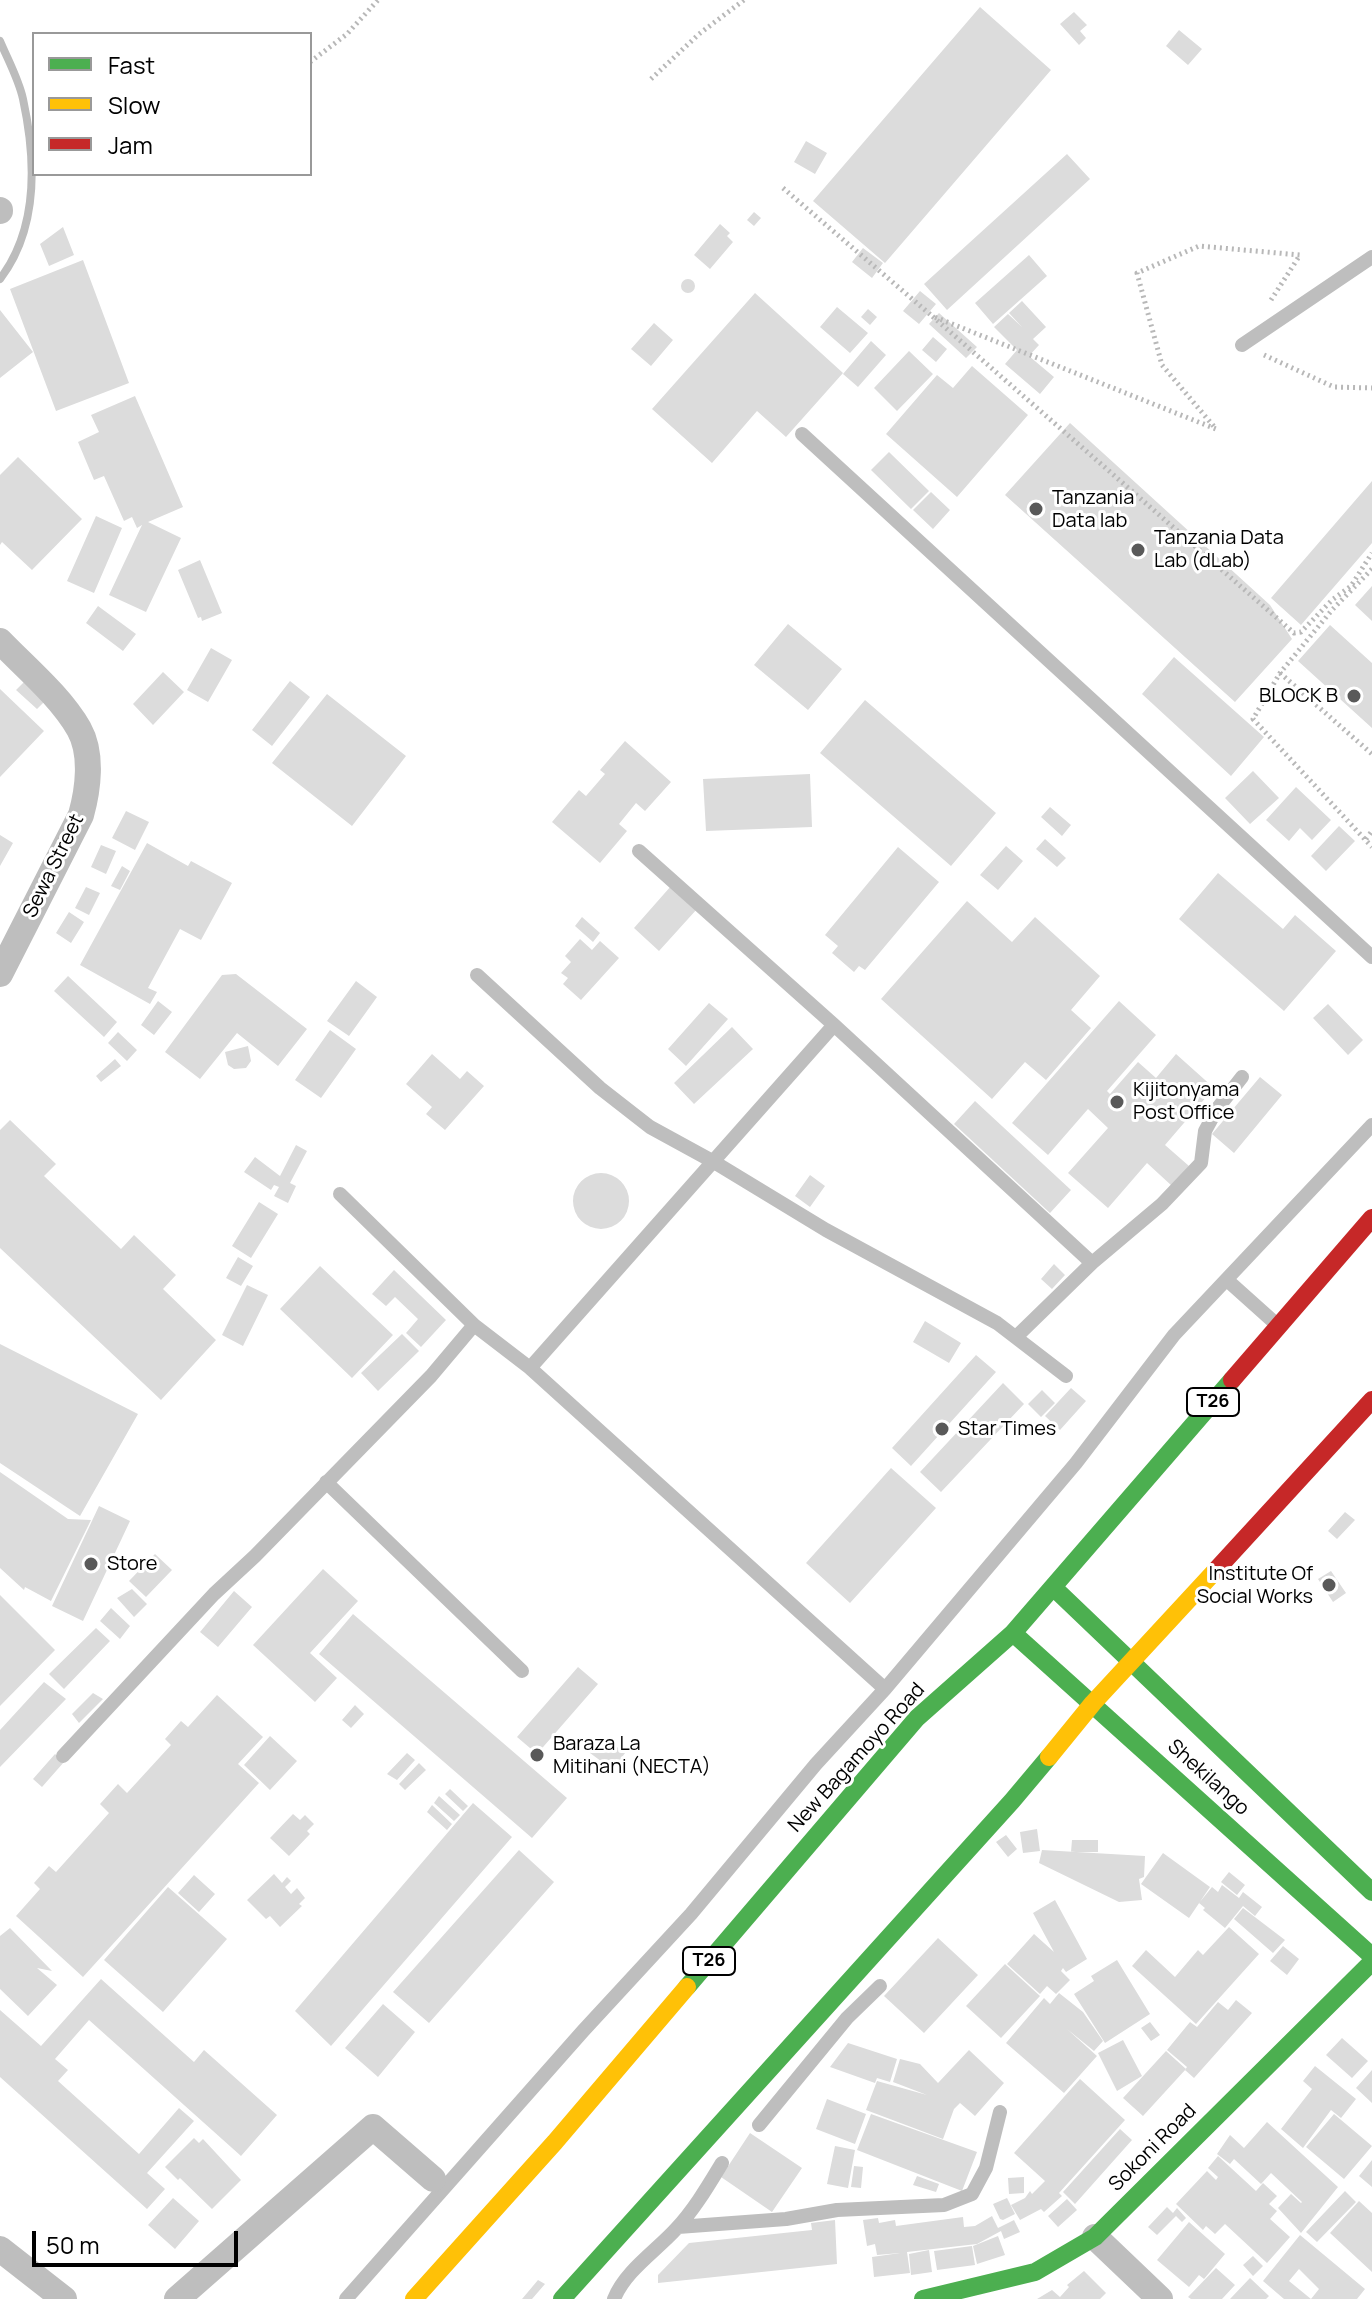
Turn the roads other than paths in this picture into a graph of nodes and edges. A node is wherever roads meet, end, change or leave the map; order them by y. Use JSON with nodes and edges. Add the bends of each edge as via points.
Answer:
{"nodes":[{"id":1,"x":1372,"y":257,"type":"edge"},
{"id":2,"x":1242,"y":345,"type":"dead end"},
{"id":3,"x":802,"y":434,"type":"dead end"},
{"id":4,"x":0,"y":641,"type":"edge"},
{"id":5,"x":639,"y":851,"type":"dead end"},
{"id":6,"x":1372,"y":957,"type":"edge"},
{"id":7,"x":0,"y":974,"type":"edge"},
{"id":8,"x":477,"y":975,"type":"dead end"},
{"id":9,"x":834,"y":1025,"type":"junction"},
{"id":10,"x":1242,"y":1077,"type":"dead end"},
{"id":11,"x":1372,"y":1125,"type":"edge"},
{"id":12,"x":714,"y":1162,"type":"junction"},
{"id":13,"x":340,"y":1194,"type":"dead end"},
{"id":14,"x":1372,"y":1218,"type":"edge"},
{"id":15,"x":1092,"y":1263,"type":"junction"},
{"id":16,"x":1227,"y":1280,"type":"junction"},
{"id":17,"x":474,"y":1325,"type":"junction"},
{"id":18,"x":1279,"y":1326,"type":"junction"},
{"id":19,"x":1016,"y":1337,"type":"junction"},
{"id":20,"x":530,"y":1368,"type":"junction"},
{"id":21,"x":1066,"y":1376,"type":"dead end"},
{"id":22,"x":1372,"y":1400,"type":"edge"},
{"id":23,"x":326,"y":1482,"type":"junction"},
{"id":24,"x":1053,"y":1587,"type":"junction"},
{"id":25,"x":1013,"y":1633,"type":"junction"},
{"id":26,"x":1131,"y":1661,"type":"junction"},
{"id":27,"x":522,"y":1671,"type":"dead end"},
{"id":28,"x":885,"y":1689,"type":"junction"},
{"id":29,"x":1093,"y":1703,"type":"junction"},
{"id":30,"x":63,"y":1756,"type":"dead end"},
{"id":31,"x":975,"y":1842,"type":"junction"},
{"id":32,"x":973,"y":1867,"type":"dead end"},
{"id":33,"x":1372,"y":1892,"type":"edge"},
{"id":34,"x":1372,"y":1959,"type":"edge"},
{"id":35,"x":880,"y":1986,"type":"dead end"},
{"id":36,"x":1000,"y":2112,"type":"dead end"},
{"id":37,"x":759,"y":2125,"type":"dead end"},
{"id":38,"x":722,"y":2163,"type":"dead end"},
{"id":39,"x":433,"y":2179,"type":"dead end"},
{"id":40,"x":678,"y":2227,"type":"junction"},
{"id":41,"x":1095,"y":2237,"type":"junction"},
{"id":42,"x":0,"y":2249,"type":"edge"},
{"id":43,"x":64,"y":2299,"type":"edge"},
{"id":44,"x":177,"y":2299,"type":"edge"},
{"id":45,"x":346,"y":2299,"type":"edge"},
{"id":46,"x":414,"y":2299,"type":"edge"},
{"id":47,"x":562,"y":2299,"type":"edge"},
{"id":48,"x":614,"y":2299,"type":"edge"},
{"id":49,"x":923,"y":2299,"type":"edge"},
{"id":50,"x":1160,"y":2299,"type":"edge"}],
"edges":[{"from":1,"to":2,"type":"lane"},
{"from":3,"to":6,"type":"lane"},
{"from":4,"to":7,"type":"street","name":"Sewa Street","via":[[81,731],[88,791],[81,815]]},
{"from":5,"to":9,"type":"lane"},
{"from":8,"to":12,"type":"lane","via":[[600,1088],[650,1127]]},
{"from":9,"to":12,"type":"lane"},
{"from":9,"to":15,"type":"lane"},
{"from":10,"to":15,"type":"lane","via":[[1205,1131],[1201,1163]]},
{"from":11,"to":16,"type":"lane"},
{"from":12,"to":19,"type":"lane"},
{"from":12,"to":20,"type":"lane"},
{"from":13,"to":17,"type":"lane"},
{"from":14,"to":18,"type":"main road","name":"New Bagamoyo Road","number":"T26"},
{"from":15,"to":19,"type":"lane"},
{"from":16,"to":18,"type":"lane"},
{"from":16,"to":28,"type":"lane","via":[[1174,1335],[1076,1463]]},
{"from":17,"to":20,"type":"lane"},
{"from":17,"to":23,"type":"lane"},
{"from":18,"to":24,"type":"main road","name":"New Bagamoyo Road","number":"T26"},
{"from":19,"to":21,"type":"lane"},
{"from":20,"to":28,"type":"lane"},
{"from":22,"to":26,"type":"main road"},
{"from":23,"to":27,"type":"lane"},
{"from":23,"to":30,"type":"lane"},
{"from":24,"to":25,"type":"main road","name":"New Bagamoyo Road","number":"T26"},
{"from":24,"to":26,"type":"main road","name":"Shekilango"},
{"from":25,"to":29,"type":"main road","name":"Shekilango"},
{"from":25,"to":46,"type":"main road","name":"New Bagamoyo Road","number":"T26","via":[[917,1718]]},
{"from":26,"to":29,"type":"main road"},
{"from":26,"to":33,"type":"main road","name":"Shekilango"},
{"from":28,"to":45,"type":"lane"},
{"from":29,"to":31,"type":"main road"},
{"from":29,"to":34,"type":"main road","name":"Shekilango"},
{"from":31,"to":32,"type":"lane"},
{"from":31,"to":47,"type":"main road"},
{"from":34,"to":41,"type":"main road","name":"Sokoni Road"},
{"from":35,"to":37,"type":"lane"},
{"from":36,"to":40,"type":"lane","via":[[986,2168],[972,2194],[944,2205]]},
{"from":38,"to":40,"type":"lane"},
{"from":39,"to":44,"type":"street","via":[[373,2127]]},
{"from":40,"to":48,"type":"lane"},
{"from":41,"to":49,"type":"main road","name":"Sokoni Road","via":[[1035,2272]]},
{"from":41,"to":50,"type":"street"},
{"from":42,"to":43,"type":"street"}]}
